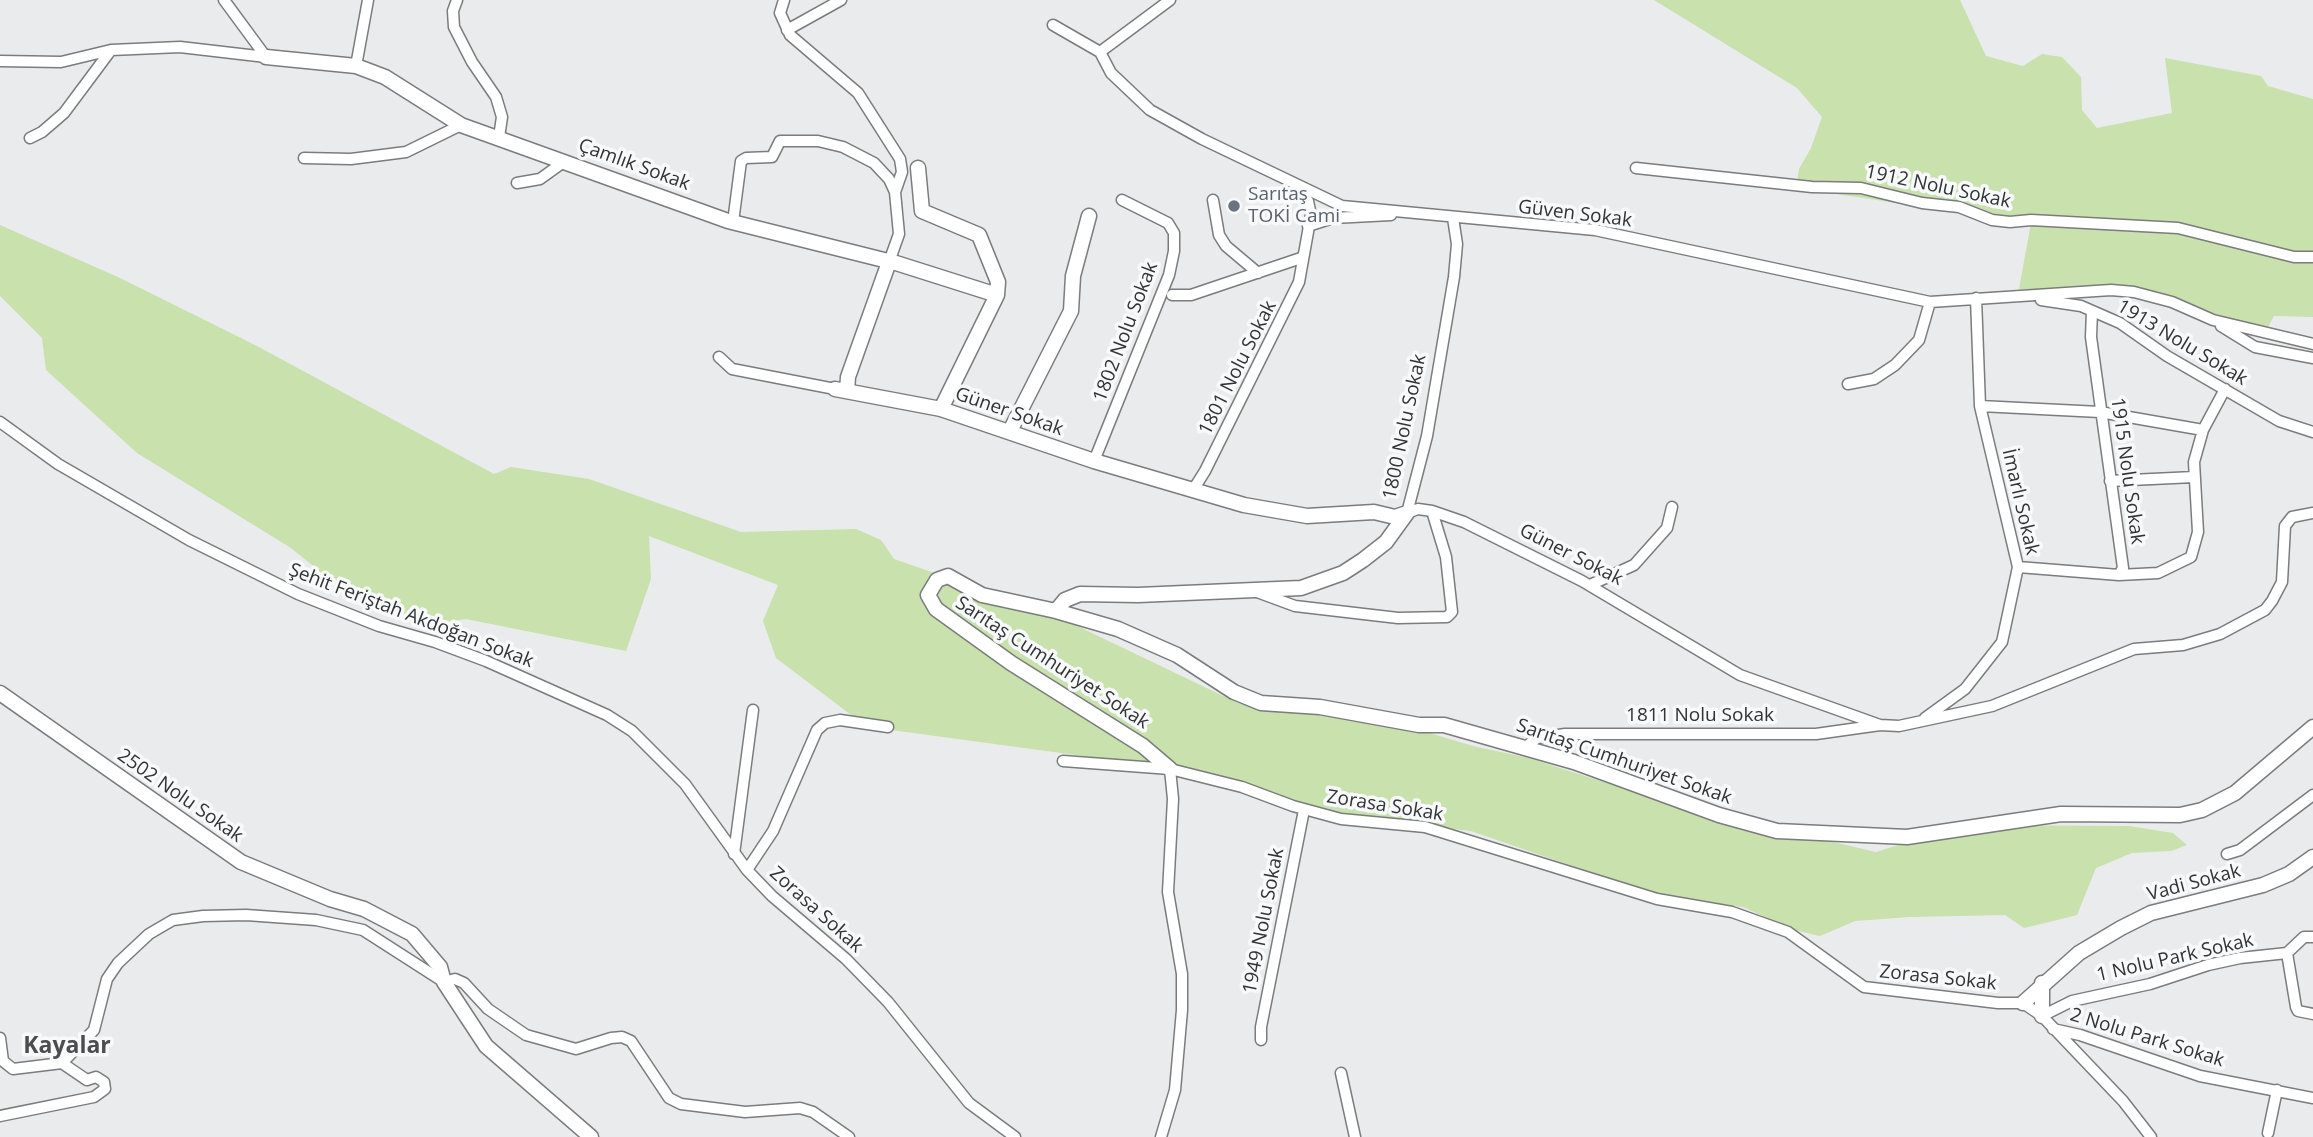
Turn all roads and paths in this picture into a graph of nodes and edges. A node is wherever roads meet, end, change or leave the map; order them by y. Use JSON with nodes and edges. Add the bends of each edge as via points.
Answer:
{"nodes":[{"id":1,"x":224,"y":0,"type":"edge"},
{"id":2,"x":368,"y":0,"type":"edge"},
{"id":3,"x":457,"y":0,"type":"edge"},
{"id":4,"x":784,"y":0,"type":"edge"},
{"id":5,"x":841,"y":0,"type":"edge"},
{"id":6,"x":1170,"y":0,"type":"edge"},
{"id":7,"x":1053,"y":25,"type":"dead end"},
{"id":8,"x":787,"y":30,"type":"junction"},
{"id":9,"x":111,"y":50,"type":"junction"},
{"id":10,"x":1100,"y":52,"type":"junction"},
{"id":11,"x":266,"y":57,"type":"junction"},
{"id":12,"x":0,"y":61,"type":"edge"},
{"id":13,"x":356,"y":66,"type":"junction"},
{"id":14,"x":461,"y":125,"type":"junction"},
{"id":15,"x":499,"y":137,"type":"junction"},
{"id":16,"x":30,"y":138,"type":"dead end"},
{"id":17,"x":304,"y":158,"type":"dead end"},
{"id":18,"x":565,"y":161,"type":"junction"},
{"id":19,"x":918,"y":168,"type":"dead end"},
{"id":20,"x":1636,"y":168,"type":"dead end"},
{"id":21,"x":1290,"y":181,"type":"junction"},
{"id":22,"x":517,"y":183,"type":"dead end"},
{"id":23,"x":895,"y":192,"type":"junction"},
{"id":24,"x":1122,"y":200,"type":"dead end"},
{"id":25,"x":1213,"y":200,"type":"dead end"},
{"id":26,"x":1396,"y":213,"type":"junction"},
{"id":27,"x":1089,"y":216,"type":"dead end"},
{"id":28,"x":1453,"y":218,"type":"junction"},
{"id":29,"x":733,"y":222,"type":"junction"},
{"id":30,"x":1308,"y":226,"type":"junction"},
{"id":31,"x":2313,"y":257,"type":"edge"},
{"id":32,"x":1301,"y":258,"type":"junction"},
{"id":33,"x":890,"y":262,"type":"junction"},
{"id":34,"x":1258,"y":273,"type":"junction"},
{"id":35,"x":997,"y":295,"type":"junction"},
{"id":36,"x":1172,"y":295,"type":"dead end"},
{"id":37,"x":1976,"y":298,"type":"junction"},
{"id":38,"x":2028,"y":298,"type":"junction"},
{"id":39,"x":1930,"y":302,"type":"junction"},
{"id":40,"x":2092,"y":311,"type":"junction"},
{"id":41,"x":2213,"y":320,"type":"junction"},
{"id":42,"x":2313,"y":344,"type":"edge"},
{"id":43,"x":719,"y":357,"type":"dead end"},
{"id":44,"x":2313,"y":358,"type":"edge"},
{"id":45,"x":1848,"y":384,"type":"dead end"},
{"id":46,"x":2225,"y":389,"type":"junction"},
{"id":47,"x":841,"y":390,"type":"junction"},
{"id":48,"x":1980,"y":406,"type":"junction"},
{"id":49,"x":941,"y":409,"type":"junction"},
{"id":50,"x":2100,"y":412,"type":"junction"},
{"id":51,"x":0,"y":422,"type":"edge"},
{"id":52,"x":2203,"y":430,"type":"junction"},
{"id":53,"x":1010,"y":431,"type":"junction"},
{"id":54,"x":2313,"y":432,"type":"edge"},
{"id":55,"x":1094,"y":461,"type":"junction"},
{"id":56,"x":2194,"y":477,"type":"junction"},
{"id":57,"x":2110,"y":481,"type":"junction"},
{"id":58,"x":1193,"y":490,"type":"junction"},
{"id":59,"x":1672,"y":507,"type":"dead end"},
{"id":60,"x":1432,"y":511,"type":"junction"},
{"id":61,"x":1407,"y":513,"type":"junction"},
{"id":62,"x":2313,"y":513,"type":"edge"},
{"id":63,"x":2018,"y":568,"type":"junction"},
{"id":64,"x":2119,"y":575,"type":"junction"},
{"id":65,"x":1590,"y":585,"type":"junction"},
{"id":66,"x":1256,"y":592,"type":"junction"},
{"id":67,"x":1056,"y":611,"type":"junction"},
{"id":68,"x":0,"y":694,"type":"edge"},
{"id":69,"x":595,"y":709,"type":"joint"},
{"id":70,"x":753,"y":710,"type":"dead end"},
{"id":71,"x":1923,"y":720,"type":"junction"},
{"id":72,"x":1880,"y":725,"type":"junction"},
{"id":73,"x":888,"y":727,"type":"dead end"},
{"id":74,"x":2313,"y":727,"type":"edge"},
{"id":75,"x":1523,"y":749,"type":"junction"},
{"id":76,"x":1063,"y":761,"type":"dead end"},
{"id":77,"x":1170,"y":769,"type":"junction"},
{"id":78,"x":2313,"y":795,"type":"edge"},
{"id":79,"x":1304,"y":810,"type":"junction"},
{"id":80,"x":734,"y":854,"type":"junction"},
{"id":81,"x":2227,"y":854,"type":"dead end"},
{"id":82,"x":2313,"y":857,"type":"edge"},
{"id":83,"x":747,"y":870,"type":"junction"},
{"id":84,"x":2313,"y":937,"type":"edge"},
{"id":85,"x":2287,"y":953,"type":"junction"},
{"id":86,"x":443,"y":982,"type":"junction"},
{"id":87,"x":2042,"y":983,"type":"junction"},
{"id":88,"x":2023,"y":1003,"type":"junction"},
{"id":89,"x":2313,"y":1014,"type":"edge"},
{"id":90,"x":2042,"y":1016,"type":"junction"},
{"id":91,"x":2053,"y":1029,"type":"junction"},
{"id":92,"x":0,"y":1038,"type":"edge"},
{"id":93,"x":1261,"y":1040,"type":"dead end"},
{"id":94,"x":1,"y":1061,"type":"edge"},
{"id":95,"x":62,"y":1063,"type":"junction"},
{"id":96,"x":1342,"y":1073,"type":"dead end"},
{"id":97,"x":2277,"y":1090,"type":"junction"},
{"id":98,"x":2313,"y":1098,"type":"edge"},
{"id":99,"x":0,"y":1116,"type":"edge"},
{"id":100,"x":2268,"y":1133,"type":"dead end"},
{"id":101,"x":2147,"y":1136,"type":"edge"},
{"id":102,"x":591,"y":1137,"type":"edge"},
{"id":103,"x":849,"y":1137,"type":"edge"},
{"id":104,"x":1015,"y":1137,"type":"edge"},
{"id":105,"x":1161,"y":1137,"type":"edge"},
{"id":106,"x":1355,"y":1137,"type":"edge"}],
"edges":[{"from":1,"to":11,"type":"street"},
{"from":2,"to":13,"type":"street"},
{"from":3,"to":15,"type":"street","via":[[454,27],[496,97],[502,117]]},
{"from":4,"to":8,"type":"street","via":[[780,13]]},
{"from":5,"to":8,"type":"street"},
{"from":6,"to":10,"type":"street"},
{"from":7,"to":10,"type":"street"},
{"from":8,"to":23,"type":"street","via":[[858,93],[892,142],[902,172]]},
{"from":9,"to":11,"type":"street","via":[[180,47]]},
{"from":9,"to":12,"type":"street","via":[[61,62]]},
{"from":9,"to":16,"type":"street","via":[[64,113]]},
{"from":10,"to":21,"type":"street","name":"Güven Sokak","via":[[1111,74],[1150,110]]},
{"from":11,"to":13,"type":"street","name":"Çamlık Sokak"},
{"from":13,"to":14,"type":"street","name":"Çamlık Sokak","via":[[385,77]]},
{"from":14,"to":15,"type":"street","name":"Çamlık Sokak"},
{"from":14,"to":17,"type":"street","via":[[406,152],[351,159]]},
{"from":15,"to":18,"type":"street","name":"Çamlık Sokak"},
{"from":18,"to":22,"type":"street","via":[[540,179]]},
{"from":18,"to":29,"type":"street","name":"Çamlık Sokak"},
{"from":19,"to":35,"type":"street","via":[[922,211],[979,235],[998,282]]},
{"from":20,"to":31,"type":"street","name":"1912 Nolu Sokak","via":[[1861,188],[2010,222],[2178,228],[2286,256]]},
{"from":21,"to":26,"type":"street","name":"Güven Sokak","via":[[1342,206]]},
{"from":21,"to":30,"type":"street","name":"1801 Nolu Sokak","via":[[1308,201]]},
{"from":23,"to":29,"type":"street","via":[[874,163],[843,147],[818,141],[780,141],[772,157],[741,161]]},
{"from":23,"to":33,"type":"street","via":[[900,234]]},
{"from":24,"to":55,"type":"street","name":"1802 Nolu Sokak","via":[[1168,223],[1174,233],[1174,251],[1169,275]]},
{"from":25,"to":34,"type":"street","name":"1801 Nolu Sokak","via":[[1214,217],[1226,246]]},
{"from":26,"to":28,"type":"street","name":"Güven Sokak"},
{"from":26,"to":30,"type":"street","via":[[1333,218]]},
{"from":27,"to":53,"type":"street","via":[[1073,276],[1071,311]]},
{"from":28,"to":39,"type":"street","name":"Güven Sokak","via":[[1610,233]]},
{"from":28,"to":61,"type":"street","name":"1800 Nolu Sokak","via":[[1457,244],[1454,277],[1427,436]]},
{"from":29,"to":33,"type":"street","name":"Çamlık Sokak"},
{"from":30,"to":32,"type":"street","name":"1801 Nolu Sokak"},
{"from":32,"to":34,"type":"street","name":"1801 Nolu Sokak"},
{"from":32,"to":58,"type":"street","name":"1801 Nolu Sokak","via":[[1293,300]]},
{"from":33,"to":35,"type":"street","name":"Çamlık Sokak"},
{"from":33,"to":47,"type":"street"},
{"from":34,"to":36,"type":"street","name":"1801 Nolu Sokak","via":[[1191,295]]},
{"from":35,"to":49,"type":"street"},
{"from":37,"to":38,"type":"street","name":"Güven Sokak"},
{"from":37,"to":39,"type":"street","name":"Güven Sokak"},
{"from":37,"to":48,"type":"street","name":"İmarlı Sokak"},
{"from":38,"to":40,"type":"street","name":"1913 Nolu Sokak"},
{"from":38,"to":41,"type":"street","name":"Güven Sokak","via":[[2111,289],[2172,302]]},
{"from":39,"to":45,"type":"street","via":[[1919,340],[1895,365],[1874,379]]},
{"from":40,"to":46,"type":"street","name":"1913 Nolu Sokak","via":[[2120,323]]},
{"from":40,"to":50,"type":"street","name":"1915 Nolu Sokak"},
{"from":41,"to":42,"type":"street","name":"Güven Sokak"},
{"from":41,"to":44,"type":"street","name":"Güven Sokak","via":[[2255,347]]},
{"from":43,"to":47,"type":"street","name":"Güner Sokak","via":[[732,369]]},
{"from":46,"to":52,"type":"street"},
{"from":46,"to":54,"type":"street","name":"1913 Nolu Sokak","via":[[2279,421]]},
{"from":47,"to":49,"type":"street","name":"Güner Sokak"},
{"from":48,"to":50,"type":"street"},
{"from":48,"to":63,"type":"street","name":"İmarlı Sokak"},
{"from":49,"to":53,"type":"street","name":"Güner Sokak"},
{"from":50,"to":52,"type":"street"},
{"from":50,"to":57,"type":"street","name":"1915 Nolu Sokak"},
{"from":51,"to":69,"type":"street","name":"Şehit Feriştah Akdoğan Sokak","via":[[58,464],[189,540],[298,594],[486,661]]},
{"from":52,"to":56,"type":"street"},
{"from":53,"to":55,"type":"street","name":"Güner Sokak"},
{"from":55,"to":58,"type":"street","name":"Güner Sokak"},
{"from":56,"to":57,"type":"street"},
{"from":56,"to":64,"type":"street","via":[[2198,532],[2191,557],[2158,573]]},
{"from":57,"to":64,"type":"street","name":"1915 Nolu Sokak","via":[[2123,564]]},
{"from":58,"to":61,"type":"street","name":"Güner Sokak","via":[[1307,516],[1374,512],[1395,517]]},
{"from":59,"to":65,"type":"street","via":[[1667,528],[1634,565]]},
{"from":60,"to":61,"type":"street","name":"Güner Sokak"},
{"from":60,"to":65,"type":"street","name":"Güner Sokak","via":[[1464,522]]},
{"from":60,"to":66,"type":"street","via":[[1446,557],[1452,612],[1447,617],[1398,618],[1294,606]]},
{"from":61,"to":66,"type":"street","name":"1800 Nolu Sokak","via":[[1386,542],[1343,573],[1300,588]]},
{"from":62,"to":71,"type":"street","name":"Güner Sokak","via":[[2292,517],[2285,526],[2282,582],[2272,601],[2220,634],[2183,645],[2134,649],[1992,706]]},
{"from":63,"to":64,"type":"street"},
{"from":63,"to":71,"type":"street","name":"İmarlı Sokak","via":[[2003,642],[1965,690]]},
{"from":65,"to":72,"type":"street","name":"Güner Sokak","via":[[1740,675]]},
{"from":66,"to":67,"type":"street","name":"1800 Nolu Sokak","via":[[1080,594],[1065,600]]},
{"from":67,"to":75,"type":"street","name":"Sarıtaş Cumhuriyet Sokak","via":[[1118,629],[1177,655],[1234,692],[1261,703],[1444,725]]},
{"from":67,"to":77,"type":"street","name":"Sarıtaş Cumhuriyet Sokak","via":[[982,595],[948,576],[937,580],[928,595],[936,609],[1011,663],[1143,746]]},
{"from":68,"to":86,"type":"street","name":"2502 Nolu Sokak","via":[[241,862],[403,927],[440,967]]},
{"from":69,"to":80,"type":"street","name":"Zorasa Sokak","via":[[632,731],[659,755]]},
{"from":70,"to":80,"type":"street"},
{"from":71,"to":72,"type":"street","name":"Güner Sokak"},
{"from":72,"to":75,"type":"street","name":"1811 Nolu Sokak","via":[[1816,734],[1565,734],[1537,738]]},
{"from":73,"to":83,"type":"street","via":[[840,720],[817,730],[773,831]]},
{"from":74,"to":75,"type":"street","name":"Sarıtaş Cumhuriyet Sokak","via":[[2245,786],[2202,810],[2180,815],[2061,814],[1907,837],[1762,828],[1619,777]]},
{"from":76,"to":77,"type":"street","name":"Zorasa Sokak"},
{"from":77,"to":79,"type":"street","name":"Zorasa Sokak","via":[[1242,787]]},
{"from":77,"to":105,"type":"street","via":[[1168,892],[1182,974],[1182,1010],[1175,1090]]},
{"from":78,"to":81,"type":"street","via":[[2241,850]]},
{"from":79,"to":88,"type":"street","name":"Zorasa Sokak","via":[[1341,819],[1425,827],[1657,900],[1732,912],[1788,932],[1864,988]]},
{"from":79,"to":93,"type":"street","name":"1949 Nolu Sokak"},
{"from":80,"to":83,"type":"street","name":"Zorasa Sokak"},
{"from":82,"to":87,"type":"street","name":"Vadi Sokak","via":[[2263,885],[2151,914],[2079,953]]},
{"from":83,"to":104,"type":"street","name":"Zorasa Sokak","via":[[888,1002],[969,1103]]},
{"from":84,"to":85,"type":"street","via":[[2304,937]]},
{"from":85,"to":89,"type":"street","via":[[2296,1007]]},
{"from":85,"to":90,"type":"street","name":"1 Nolu Park Sokak","via":[[2208,965],[2151,984],[2072,1001]]},
{"from":86,"to":95,"type":"street","via":[[363,930],[316,920],[246,915],[173,920],[149,934],[118,963],[107,979],[94,1030]]},
{"from":86,"to":102,"type":"street","name":"2502 Nolu Sokak","via":[[486,1046]]},
{"from":86,"to":103,"type":"street","via":[[455,979],[464,983],[488,1009],[526,1035],[576,1049],[611,1038],[631,1041],[669,1098],[681,1104],[745,1112],[800,1108]]},
{"from":87,"to":88,"type":"street","name":"Vadi Sokak"},
{"from":87,"to":90,"type":"street"},
{"from":88,"to":90,"type":"street"},
{"from":90,"to":91,"type":"street"},
{"from":91,"to":97,"type":"street","name":"2 Nolu Park Sokak","via":[[2200,1076]]},
{"from":91,"to":101,"type":"street","via":[[2123,1101]]},
{"from":92,"to":94,"type":"street"},
{"from":94,"to":95,"type":"street","via":[[13,1069]]},
{"from":95,"to":99,"type":"street","via":[[87,1080],[96,1077],[105,1089],[94,1097]]},
{"from":96,"to":106,"type":"street"},
{"from":97,"to":98,"type":"street","name":"2 Nolu Park Sokak"},
{"from":97,"to":100,"type":"street"}]}
